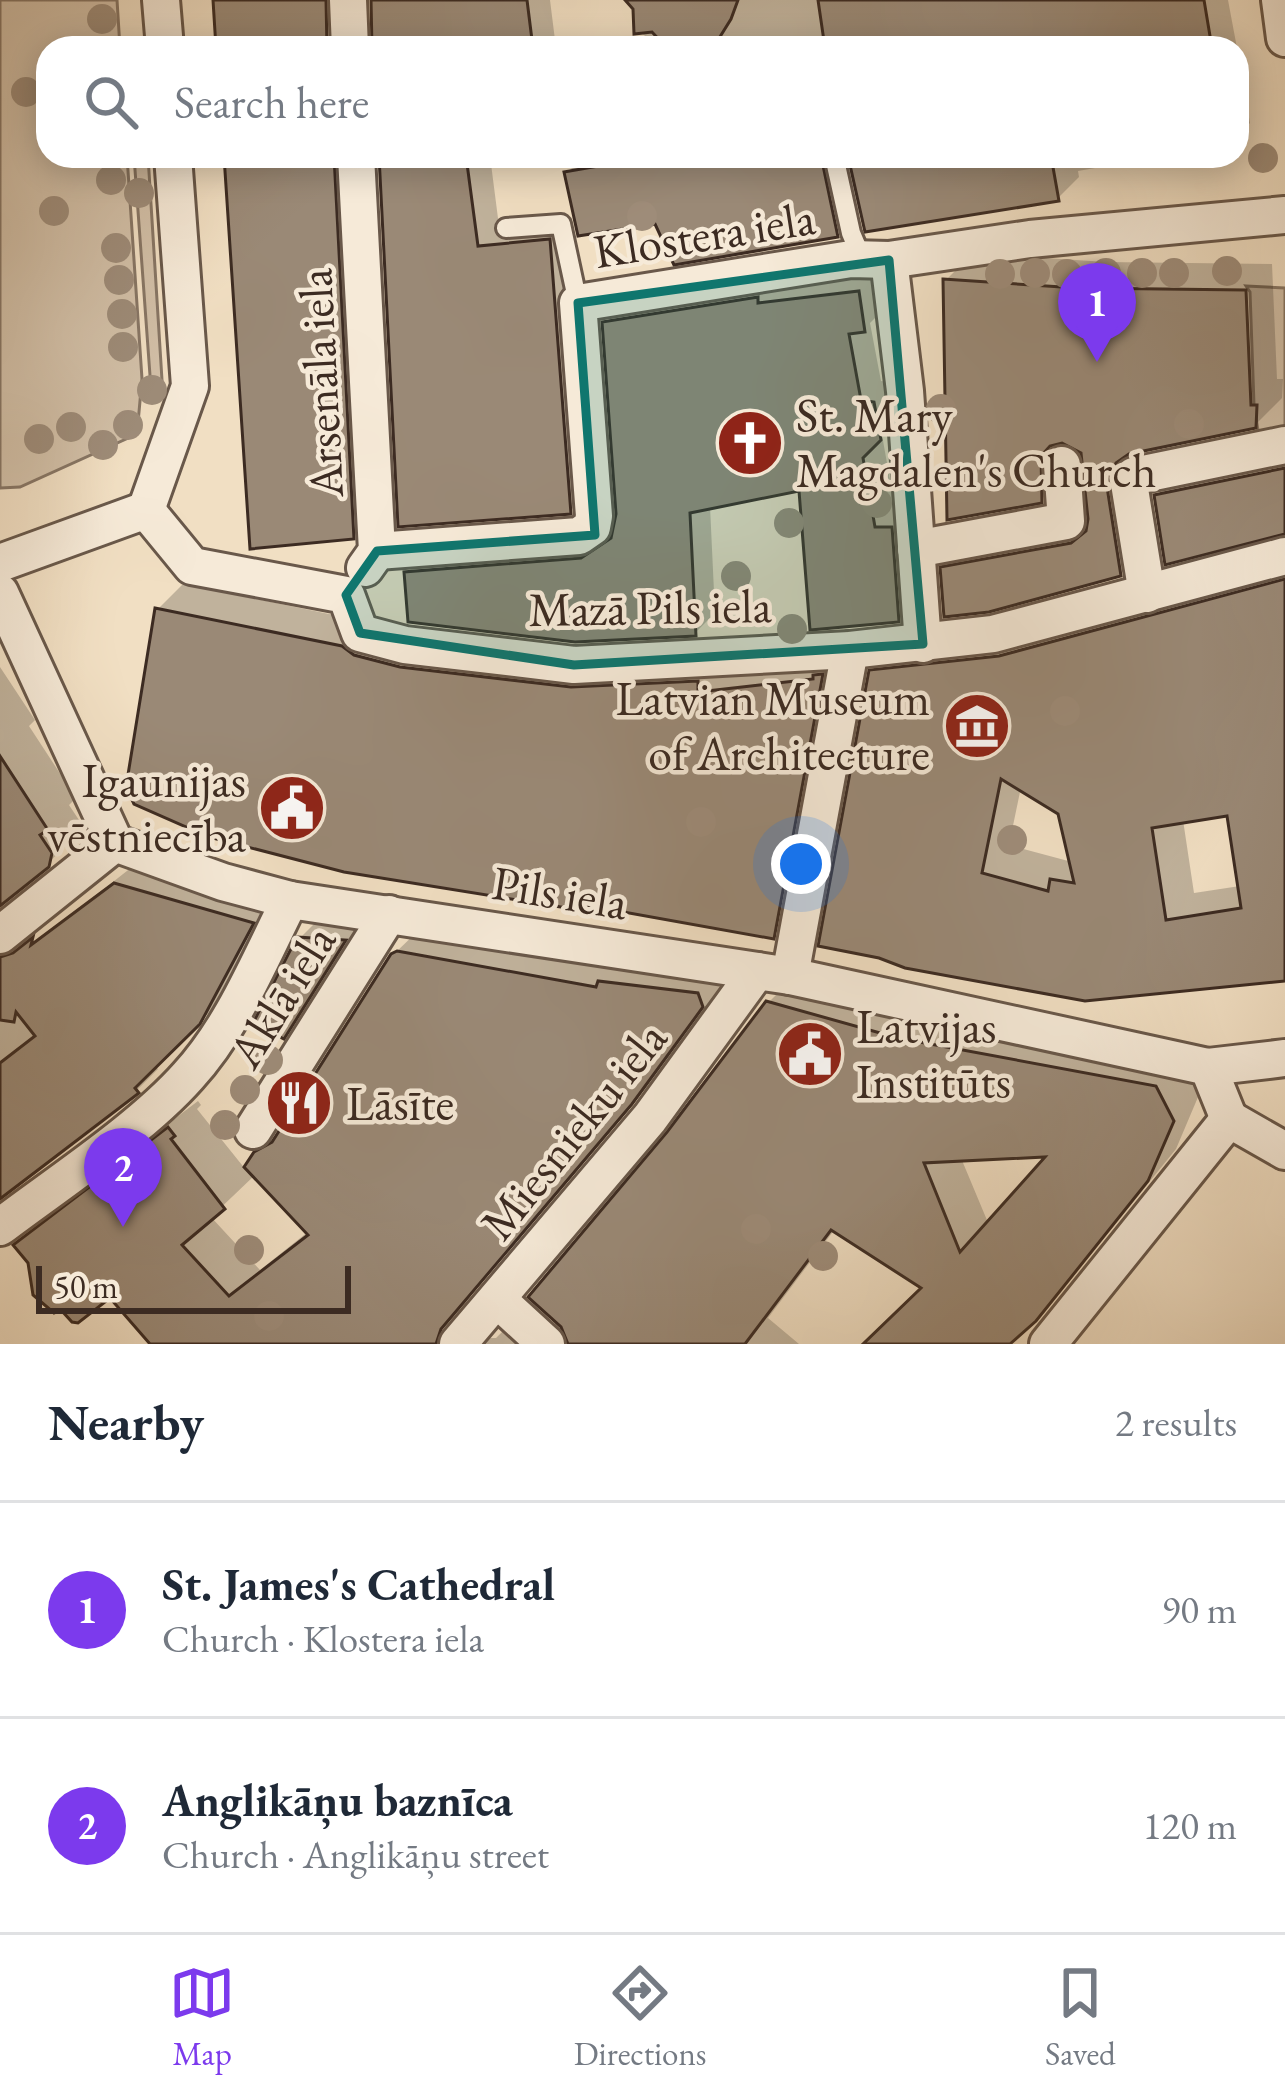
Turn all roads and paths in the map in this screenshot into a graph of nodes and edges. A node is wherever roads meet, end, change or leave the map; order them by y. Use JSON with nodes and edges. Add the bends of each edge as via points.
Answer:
{"nodes":[{"id":1,"x":161,"y":0,"type":"edge"},
{"id":2,"x":348,"y":0,"type":"edge"},
{"id":3,"x":1280,"y":0,"type":"edge"},
{"id":4,"x":164,"y":36,"type":"edge"},
{"id":5,"x":350,"y":36,"type":"edge"},
{"id":6,"x":1285,"y":38,"type":"edge"},
{"id":7,"x":174,"y":168,"type":"edge"},
{"id":8,"x":357,"y":168,"type":"edge"},
{"id":9,"x":838,"y":168,"type":"edge"},
{"id":10,"x":1285,"y":215,"type":"edge"},
{"id":11,"x":506,"y":228,"type":"dead end"},
{"id":12,"x":867,"y":259,"type":"junction"},
{"id":13,"x":578,"y":303,"type":"junction"},
{"id":14,"x":1285,"y":445,"type":"edge"},
{"id":15,"x":1062,"y":465,"type":"dead end"},
{"id":16,"x":146,"y":510,"type":"junction"},
{"id":17,"x":916,"y":549,"type":"junction"},
{"id":18,"x":377,"y":551,"type":"junction"},
{"id":19,"x":1285,"y":556,"type":"edge"},
{"id":20,"x":0,"y":563,"type":"edge"},
{"id":21,"x":0,"y":593,"type":"edge"},
{"id":22,"x":1147,"y":594,"type":"junction"},
{"id":23,"x":346,"y":596,"type":"junction"},
{"id":24,"x":923,"y":644,"type":"junction"},
{"id":25,"x":850,"y":650,"type":"junction"},
{"id":26,"x":116,"y":843,"type":"junction"},
{"id":27,"x":290,"y":900,"type":"junction"},
{"id":28,"x":389,"y":914,"type":"junction"},
{"id":29,"x":0,"y":934,"type":"edge"},
{"id":30,"x":773,"y":973,"type":"junction"},
{"id":31,"x":1285,"y":1058,"type":"edge"},
{"id":32,"x":1208,"y":1067,"type":"junction"},
{"id":33,"x":1229,"y":1119,"type":"junction"},
{"id":34,"x":253,"y":1130,"type":"dead end"},
{"id":35,"x":1285,"y":1151,"type":"edge"},
{"id":36,"x":0,"y":1227,"type":"edge"},
{"id":37,"x":497,"y":1299,"type":"junction"},
{"id":38,"x":458,"y":1344,"type":"edge"},
{"id":39,"x":546,"y":1344,"type":"edge"},
{"id":40,"x":1048,"y":1344,"type":"edge"}],
"edges":[{"from":1,"to":4,"type":"street"},
{"from":2,"to":5,"type":"street"},
{"from":3,"to":6,"type":"street"},
{"from":7,"to":16,"type":"street","via":[[190,386]]},
{"from":8,"to":18,"type":"street","name":"Arsenāla iela"},
{"from":9,"to":12,"type":"lane","via":[[851,232]]},
{"from":10,"to":12,"type":"street","name":"Klostera iela"},
{"from":11,"to":13,"type":"lane","via":[[561,224]]},
{"from":12,"to":13,"type":"street","name":"Klostera iela"},
{"from":12,"to":17,"type":"street","via":[[905,391]]},
{"from":13,"to":18,"type":"street","name":"Klostera iela","via":[[592,526],[579,536]]},
{"from":14,"to":22,"type":"street","via":[[1134,476]]},
{"from":15,"to":17,"type":"street","via":[[1066,521]]},
{"from":16,"to":20,"type":"street"},
{"from":16,"to":23,"type":"street","via":[[192,566]]},
{"from":17,"to":24,"type":"street"},
{"from":18,"to":23,"type":"street","name":"Arsenāla iela"},
{"from":19,"to":22,"type":"street","name":"Mazā Pils iela"},
{"from":21,"to":26,"type":"street"},
{"from":22,"to":24,"type":"street","name":"Mazā Pils iela"},
{"from":23,"to":25,"type":"street","name":"Mazā Pils iela","via":[[360,632],[574,665]]},
{"from":24,"to":25,"type":"street","name":"Mazā Pils iela"},
{"from":25,"to":30,"type":"street"},
{"from":26,"to":27,"type":"street","name":"Pils iela"},
{"from":26,"to":29,"type":"street"},
{"from":27,"to":28,"type":"street","name":"Pils iela"},
{"from":27,"to":36,"type":"street","via":[[220,1034],[188,1077]]},
{"from":28,"to":30,"type":"street","name":"Pils iela"},
{"from":28,"to":34,"type":"street","name":"Aklā iela"},
{"from":30,"to":32,"type":"street","name":"Pils iela"},
{"from":30,"to":37,"type":"street","name":"Miesnieku iela"},
{"from":31,"to":32,"type":"street","name":"Pils iela"},
{"from":32,"to":33,"type":"street"},
{"from":33,"to":35,"type":"street"},
{"from":33,"to":40,"type":"street"},
{"from":37,"to":38,"type":"street","name":"Miesnieku iela"},
{"from":37,"to":39,"type":"street"}]}
